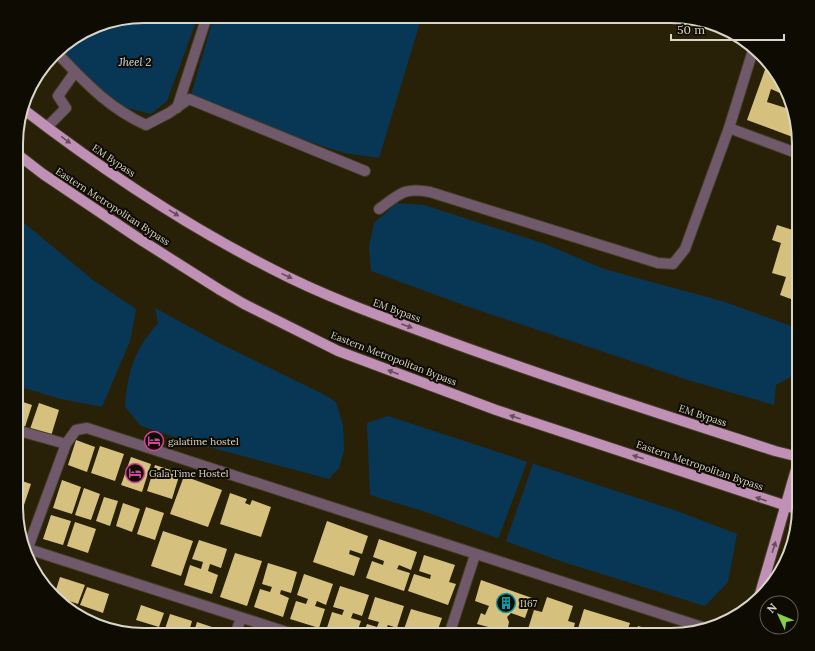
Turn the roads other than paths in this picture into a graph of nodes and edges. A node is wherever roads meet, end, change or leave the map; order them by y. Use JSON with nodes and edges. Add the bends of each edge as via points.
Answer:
{"nodes":[{"id":1,"x":205,"y":23,"type":"edge"},
{"id":2,"x":752,"y":54,"type":"edge"},
{"id":3,"x":60,"y":57,"type":"edge"},
{"id":4,"x":75,"y":72,"type":"junction"},
{"id":5,"x":177,"y":108,"type":"junction"},
{"id":6,"x":27,"y":111,"type":"edge"},
{"id":7,"x":47,"y":127,"type":"junction"},
{"id":8,"x":729,"y":128,"type":"junction"},
{"id":9,"x":792,"y":151,"type":"edge"},
{"id":10,"x":23,"y":159,"type":"edge"},
{"id":11,"x":365,"y":171,"type":"dead end"},
{"id":12,"x":379,"y":209,"type":"dead end"},
{"id":13,"x":23,"y":432,"type":"edge"},
{"id":14,"x":66,"y":444,"type":"junction"},
{"id":15,"x":792,"y":456,"type":"edge"},
{"id":16,"x":792,"y":484,"type":"edge"},
{"id":17,"x":786,"y":507,"type":"junction"},
{"id":18,"x":792,"y":508,"type":"edge"},
{"id":19,"x":28,"y":544,"type":"edge"},
{"id":20,"x":31,"y":552,"type":"edge"},
{"id":21,"x":475,"y":554,"type":"junction"},
{"id":22,"x":762,"y":587,"type":"edge"},
{"id":23,"x":241,"y":618,"type":"junction"},
{"id":24,"x":697,"y":625,"type":"edge"},
{"id":25,"x":237,"y":628,"type":"edge"},
{"id":26,"x":273,"y":628,"type":"edge"},
{"id":27,"x":451,"y":628,"type":"edge"}],
"edges":[{"from":1,"to":5,"type":"street"},
{"from":2,"to":8,"type":"street"},
{"from":3,"to":4,"type":"street"},
{"from":4,"to":5,"type":"street","via":[[108,104],[146,125]]},
{"from":4,"to":7,"type":"street","via":[[58,96],[66,108]]},
{"from":5,"to":11,"type":"street","via":[[189,99]]},
{"from":6,"to":7,"type":"main road","name":"EM Bypass"},
{"from":7,"to":15,"type":"main road","name":"EM Bypass","one_way":true,"via":[[189,222],[272,270],[310,287],[490,357]]},
{"from":8,"to":9,"type":"street"},
{"from":8,"to":12,"type":"street","via":[[685,249],[673,264],[658,262],[416,189],[404,191]]},
{"from":17,"to":10,"type":"main road","name":"Eastern Metropolitan Bypass","one_way":true,"via":[[496,410],[338,351],[220,290],[141,240]]},
{"from":13,"to":14,"type":"street"},
{"from":14,"to":19,"type":"street"},
{"from":14,"to":21,"type":"street","via":[[76,430],[87,428]]},
{"from":16,"to":17,"type":"main road"},
{"from":17,"to":18,"type":"main road","name":"Eastern Metropolitan Bypass"},
{"from":22,"to":17,"type":"main road","one_way":true},
{"from":20,"to":23,"type":"street"},
{"from":21,"to":24,"type":"street"},
{"from":21,"to":27,"type":"street"},
{"from":23,"to":25,"type":"street"},
{"from":23,"to":26,"type":"street"}]}
